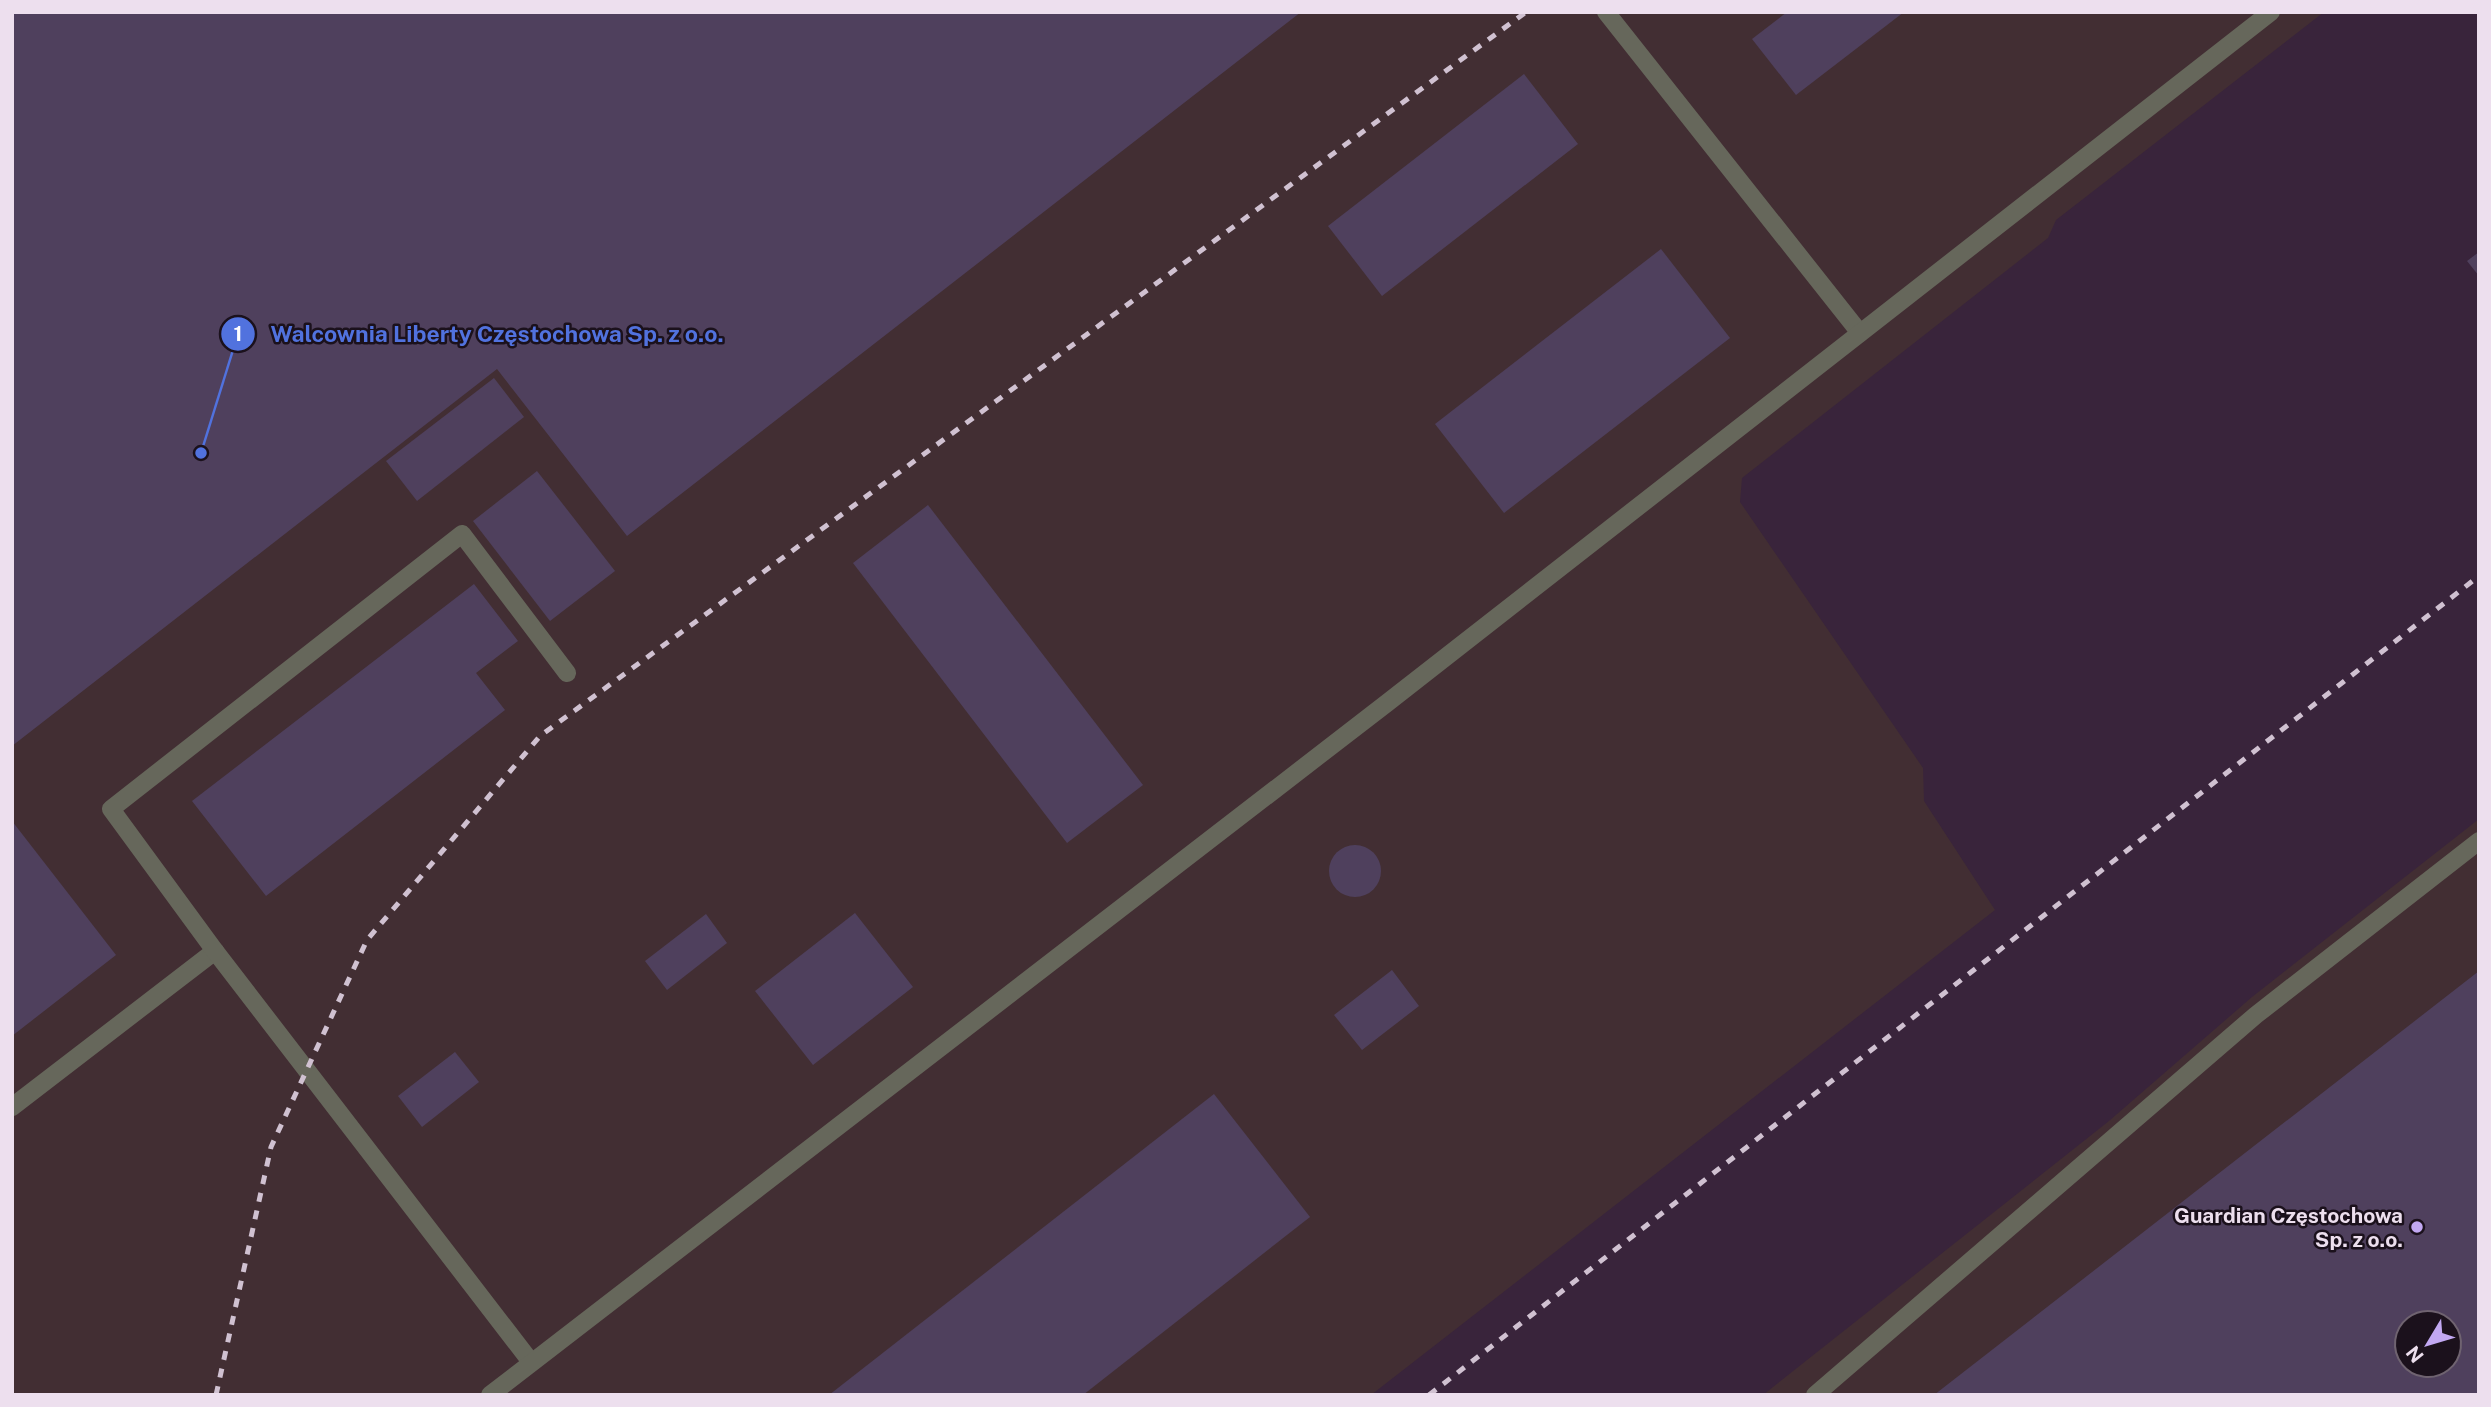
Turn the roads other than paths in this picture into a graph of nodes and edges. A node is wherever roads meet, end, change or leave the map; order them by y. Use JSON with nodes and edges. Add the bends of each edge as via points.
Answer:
{"nodes":[{"id":1,"x":1606,"y":12,"type":"edge"},
{"id":2,"x":2271,"y":12,"type":"edge"},
{"id":3,"x":1860,"y":333,"type":"junction"},
{"id":4,"x":567,"y":673,"type":"dead end"},
{"id":5,"x":2479,"y":841,"type":"edge"},
{"id":6,"x":215,"y":950,"type":"junction"},
{"id":7,"x":12,"y":1107,"type":"edge"},
{"id":8,"x":531,"y":1362,"type":"junction"},
{"id":9,"x":490,"y":1395,"type":"edge"},
{"id":10,"x":1815,"y":1395,"type":"edge"}],
"edges":[{"from":1,"to":3,"type":"lane"},
{"from":2,"to":3,"type":"lane"},
{"from":3,"to":8,"type":"lane","via":[[1377,712]]},
{"from":4,"to":6,"type":"lane","via":[[462,534],[111,809]]},
{"from":5,"to":10,"type":"lane","via":[[2256,1015]]},
{"from":6,"to":7,"type":"lane"},
{"from":6,"to":8,"type":"lane"},
{"from":8,"to":9,"type":"lane"}]}
